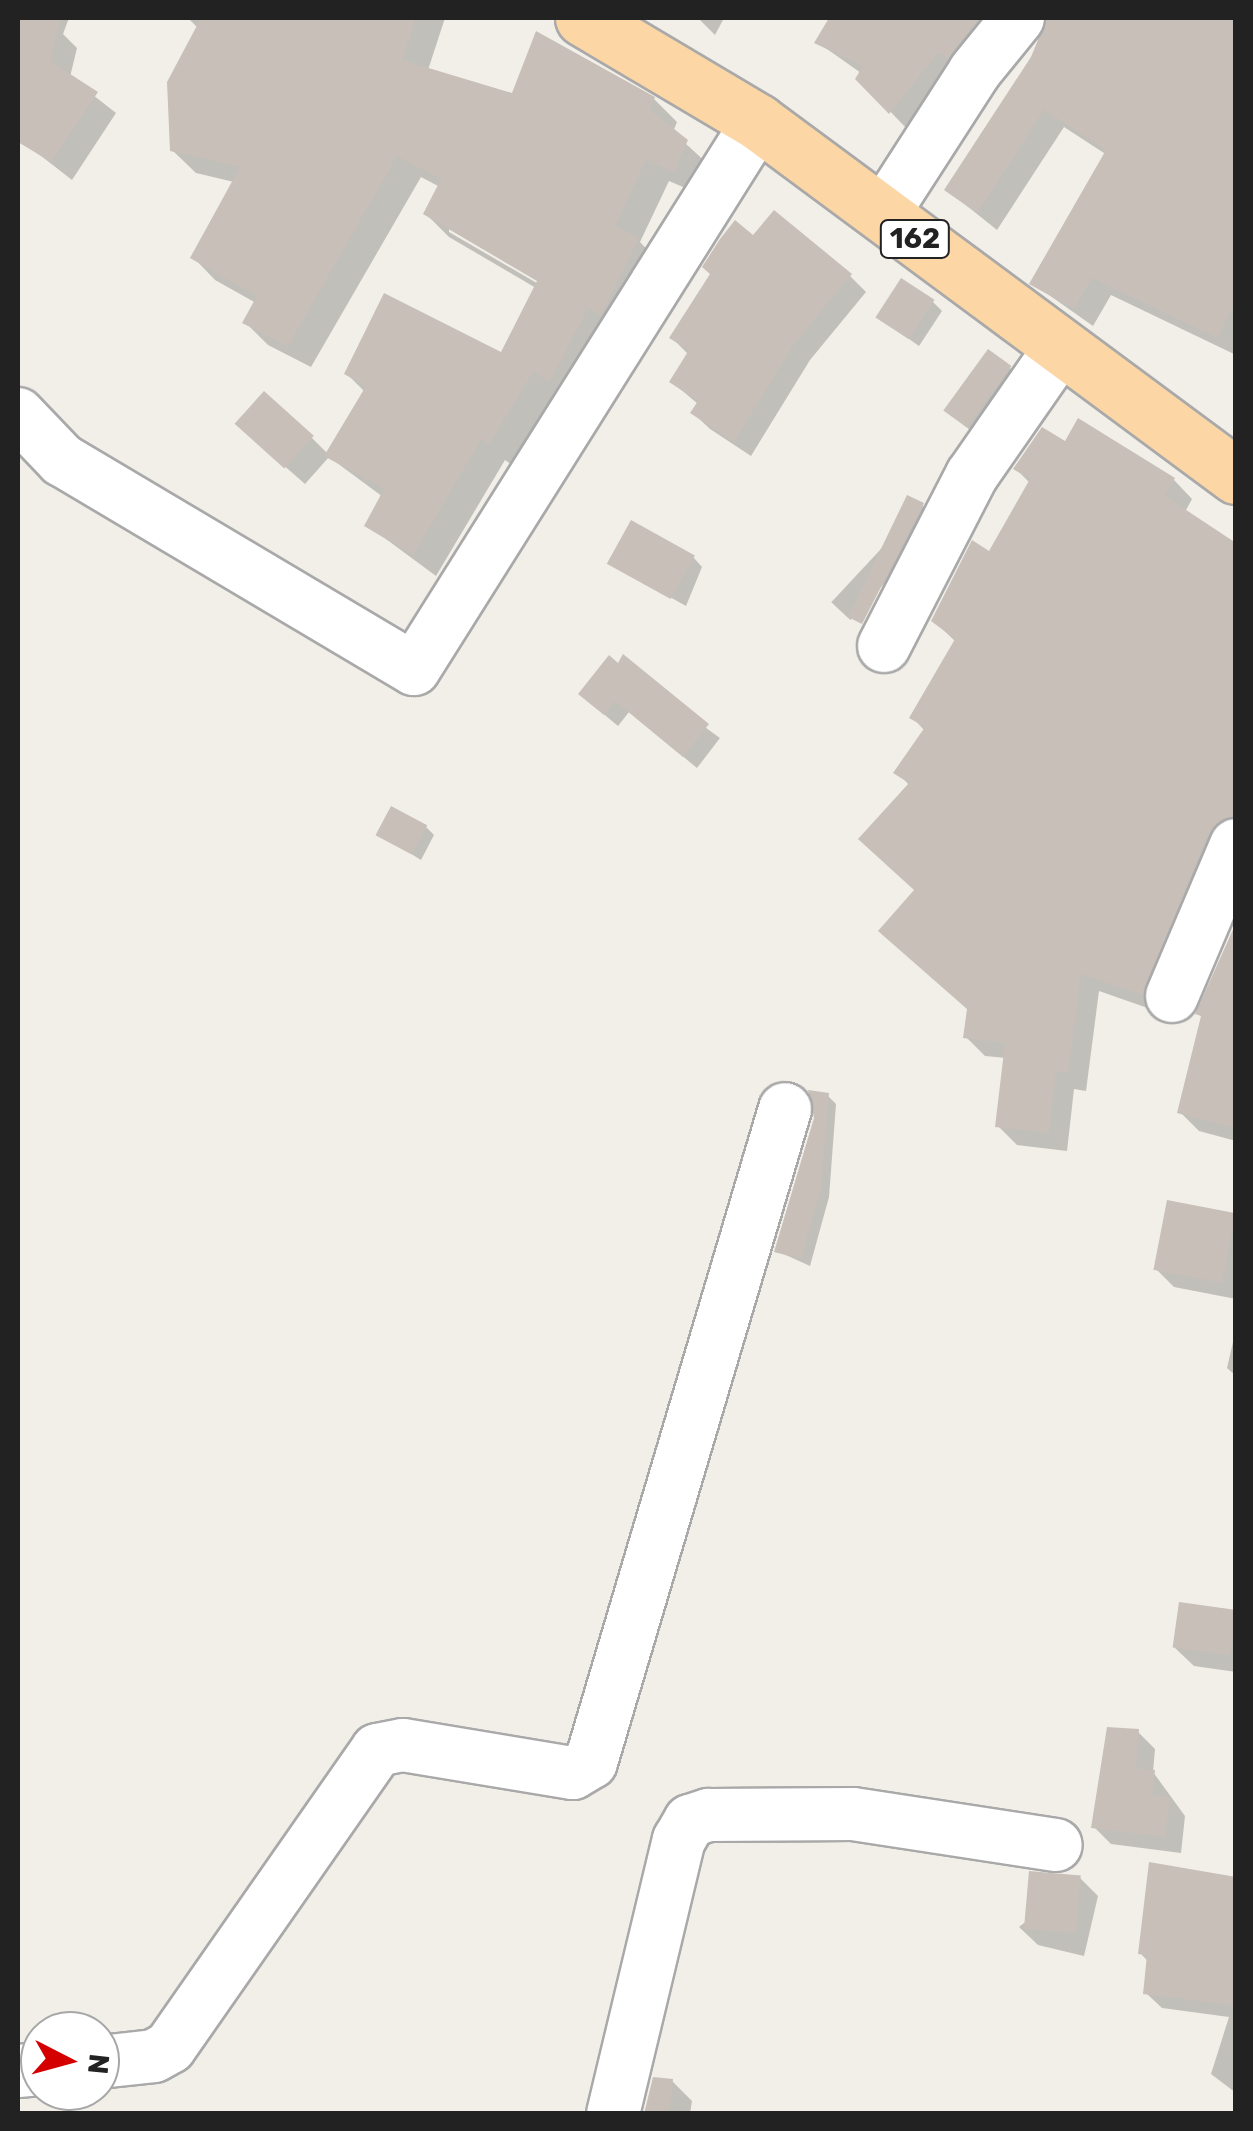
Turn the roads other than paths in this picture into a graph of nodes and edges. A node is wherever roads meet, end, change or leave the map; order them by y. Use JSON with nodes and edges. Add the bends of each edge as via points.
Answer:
{"nodes":[{"id":1,"x":583,"y":18,"type":"edge"},
{"id":2,"x":1018,"y":18,"type":"edge"},
{"id":3,"x":758,"y":122,"type":"junction"},
{"id":4,"x":883,"y":214,"type":"junction"},
{"id":5,"x":1061,"y":347,"type":"junction"},
{"id":6,"x":18,"y":414,"type":"edge"},
{"id":7,"x":1236,"y":476,"type":"edge"},
{"id":8,"x":884,"y":646,"type":"dead end"},
{"id":9,"x":1236,"y":845,"type":"edge"},
{"id":10,"x":1172,"y":996,"type":"dead end"},
{"id":11,"x":785,"y":1109,"type":"dead end"},
{"id":12,"x":1056,"y":1844,"type":"dead end"},
{"id":13,"x":120,"y":2060,"type":"edge"},
{"id":14,"x":612,"y":2114,"type":"edge"}],
"edges":[{"from":1,"to":3,"type":"main road","number":"162"},
{"from":2,"to":4,"type":"street","via":[[975,71]]},
{"from":3,"to":4,"type":"main road","number":"162"},
{"from":3,"to":6,"type":"street","via":[[414,669],[62,460]]},
{"from":4,"to":5,"type":"main road","number":"162"},
{"from":5,"to":7,"type":"main road","number":"162"},
{"from":5,"to":8,"type":"street","via":[[972,475]]},
{"from":9,"to":10,"type":"street"},
{"from":11,"to":13,"type":"street","via":[[591,1762],[574,1773],[403,1746],[377,1750],[170,2047]]},
{"from":12,"to":14,"type":"street","via":[[853,1814],[709,1815],[690,1821],[679,1840]]}]}
